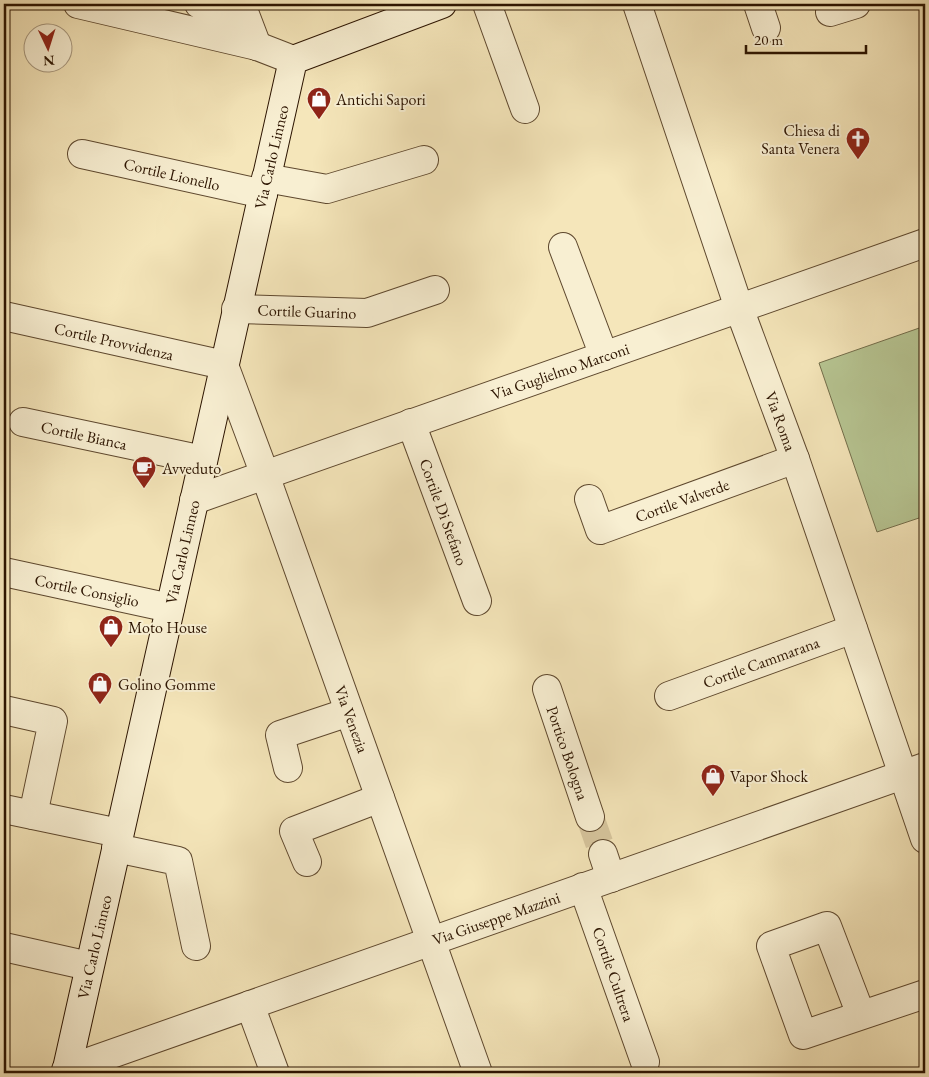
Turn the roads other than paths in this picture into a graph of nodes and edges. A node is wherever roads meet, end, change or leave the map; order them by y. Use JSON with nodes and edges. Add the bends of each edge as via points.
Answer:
{"nodes":[{"id":1,"x":78,"y":4,"type":"edge"},
{"id":2,"x":199,"y":4,"type":"edge"},
{"id":3,"x":241,"y":4,"type":"edge"},
{"id":4,"x":442,"y":4,"type":"edge"},
{"id":5,"x":487,"y":4,"type":"edge"},
{"id":6,"x":637,"y":4,"type":"edge"},
{"id":7,"x":856,"y":4,"type":"edge"},
{"id":8,"x":830,"y":12,"type":"dead end"},
{"id":9,"x":257,"y":46,"type":"junction"},
{"id":10,"x":293,"y":60,"type":"junction"},
{"id":11,"x":525,"y":109,"type":"dead end"},
{"id":12,"x":82,"y":154,"type":"dead end"},
{"id":13,"x":424,"y":160,"type":"dead end"},
{"id":14,"x":264,"y":186,"type":"junction"},
{"id":15,"x":925,"y":243,"type":"edge"},
{"id":16,"x":564,"y":247,"type":"dead end"},
{"id":17,"x":435,"y":290,"type":"dead end"},
{"id":18,"x":739,"y":308,"type":"junction"},
{"id":19,"x":236,"y":309,"type":"junction"},
{"id":20,"x":4,"y":316,"type":"edge"},
{"id":21,"x":604,"y":356,"type":"junction"},
{"id":22,"x":224,"y":365,"type":"junction"},
{"id":23,"x":23,"y":422,"type":"dead end"},
{"id":24,"x":411,"y":423,"type":"junction"},
{"id":25,"x":795,"y":459,"type":"junction"},
{"id":26,"x":203,"y":460,"type":"junction"},
{"id":27,"x":264,"y":475,"type":"junction"},
{"id":28,"x":589,"y":499,"type":"dead end"},
{"id":29,"x":194,"y":500,"type":"junction"},
{"id":30,"x":4,"y":572,"type":"edge"},
{"id":31,"x":477,"y":601,"type":"dead end"},
{"id":32,"x":170,"y":608,"type":"junction"},
{"id":33,"x":853,"y":628,"type":"junction"},
{"id":34,"x":547,"y":689,"type":"dead end"},
{"id":35,"x":669,"y":696,"type":"dead end"},
{"id":36,"x":4,"y":710,"type":"edge"},
{"id":37,"x":349,"y":712,"type":"junction"},
{"id":38,"x":288,"y":768,"type":"dead end"},
{"id":39,"x":914,"y":771,"type":"edge"},
{"id":40,"x":380,"y":798,"type":"junction"},
{"id":41,"x":4,"y":809,"type":"edge"},
{"id":42,"x":33,"y":815,"type":"junction"},
{"id":43,"x":590,"y":816,"type":"tunnel mouth"},
{"id":44,"x":925,"y":839,"type":"edge"},
{"id":45,"x":117,"y":840,"type":"junction"},
{"id":46,"x":307,"y":862,"type":"dead end"},
{"id":47,"x":583,"y":887,"type":"junction"},
{"id":48,"x":431,"y":940,"type":"junction"},
{"id":49,"x":196,"y":946,"type":"dead end"},
{"id":50,"x":4,"y":947,"type":"edge"},
{"id":51,"x":89,"y":966,"type":"junction"},
{"id":52,"x":925,"y":994,"type":"edge"},
{"id":53,"x":250,"y":1005,"type":"junction"},
{"id":54,"x":861,"y":1015,"type":"junction"},
{"id":55,"x":644,"y":1062,"type":"dead end"},
{"id":56,"x":66,"y":1071,"type":"edge"},
{"id":57,"x":275,"y":1073,"type":"edge"},
{"id":58,"x":478,"y":1073,"type":"edge"}],
"edges":[{"from":1,"to":9,"type":"street"},
{"from":2,"to":9,"type":"street"},
{"from":3,"to":9,"type":"street"},
{"from":4,"to":10,"type":"street"},
{"from":5,"to":11,"type":"street"},
{"from":6,"to":18,"type":"street","name":"Via Roma"},
{"from":7,"to":8,"type":"street"},
{"from":9,"to":10,"type":"street"},
{"from":10,"to":14,"type":"street","name":"Via Carlo Linneo"},
{"from":12,"to":14,"type":"street","name":"Cortile Lionello"},
{"from":13,"to":14,"type":"street","name":"Cortile Lionello","via":[[327,189]]},
{"from":14,"to":19,"type":"street","name":"Via Carlo Linneo"},
{"from":15,"to":18,"type":"street","name":"Via Guglielmo Marconi"},
{"from":16,"to":21,"type":"street"},
{"from":17,"to":19,"type":"street","name":"Cortile Guarino","via":[[367,313]]},
{"from":18,"to":21,"type":"street","name":"Via Guglielmo Marconi"},
{"from":18,"to":25,"type":"street","name":"Via Roma"},
{"from":19,"to":22,"type":"street","name":"Via Carlo Linneo"},
{"from":20,"to":22,"type":"street","name":"Cortile Provvidenza"},
{"from":21,"to":24,"type":"street","name":"Via Guglielmo Marconi"},
{"from":22,"to":26,"type":"street","name":"Via Carlo Linneo"},
{"from":22,"to":27,"type":"street","name":"Via Venezia"},
{"from":23,"to":26,"type":"street","name":"Cortile Bianca"},
{"from":24,"to":27,"type":"street","name":"Via Guglielmo Marconi"},
{"from":24,"to":31,"type":"street","name":"Cortile Di Stefano"},
{"from":25,"to":28,"type":"street","name":"Cortile Valverde","via":[[600,530]]},
{"from":25,"to":33,"type":"street","name":"Via Roma"},
{"from":26,"to":29,"type":"street","name":"Via Carlo Linneo"},
{"from":27,"to":29,"type":"street","name":"Via Guglielmo Marconi"},
{"from":27,"to":37,"type":"street","name":"Via Venezia"},
{"from":29,"to":32,"type":"street","name":"Via Carlo Linneo"},
{"from":30,"to":32,"type":"street","name":"Cortile Consiglio"},
{"from":32,"to":45,"type":"street","name":"Via Carlo Linneo"},
{"from":33,"to":35,"type":"street","name":"Cortile Cammarana"},
{"from":33,"to":39,"type":"street","name":"Via Roma"},
{"from":34,"to":43,"type":"street","name":"Portico Bologna"},
{"from":36,"to":42,"type":"street","via":[[53,720]]},
{"from":37,"to":38,"type":"street","via":[[280,735]]},
{"from":37,"to":40,"type":"street","name":"Via Venezia"},
{"from":39,"to":44,"type":"street","name":"Via Roma"},
{"from":39,"to":47,"type":"street","name":"Via Giuseppe Mazzini","via":[[607,866]]},
{"from":40,"to":46,"type":"street","via":[[294,830]]},
{"from":40,"to":48,"type":"street","name":"Via Venezia"},
{"from":41,"to":42,"type":"street"},
{"from":42,"to":45,"type":"street"},
{"from":45,"to":49,"type":"street","via":[[178,861]]},
{"from":45,"to":51,"type":"street","name":"Via Carlo Linneo"},
{"from":47,"to":48,"type":"street","name":"Via Giuseppe Mazzini"},
{"from":47,"to":55,"type":"street","name":"Cortile Cultrera"},
{"from":48,"to":53,"type":"street","name":"Via Giuseppe Mazzini"},
{"from":48,"to":58,"type":"street","name":"Via Venezia"},
{"from":50,"to":51,"type":"street"},
{"from":51,"to":56,"type":"street","name":"Via Carlo Linneo"},
{"from":52,"to":54,"type":"street"},
{"from":53,"to":56,"type":"street","name":"Via Giuseppe Mazzini"},
{"from":53,"to":57,"type":"street"},
{"from":54,"to":54,"type":"street","via":[[803,1035],[771,946],[827,926]]}]}
